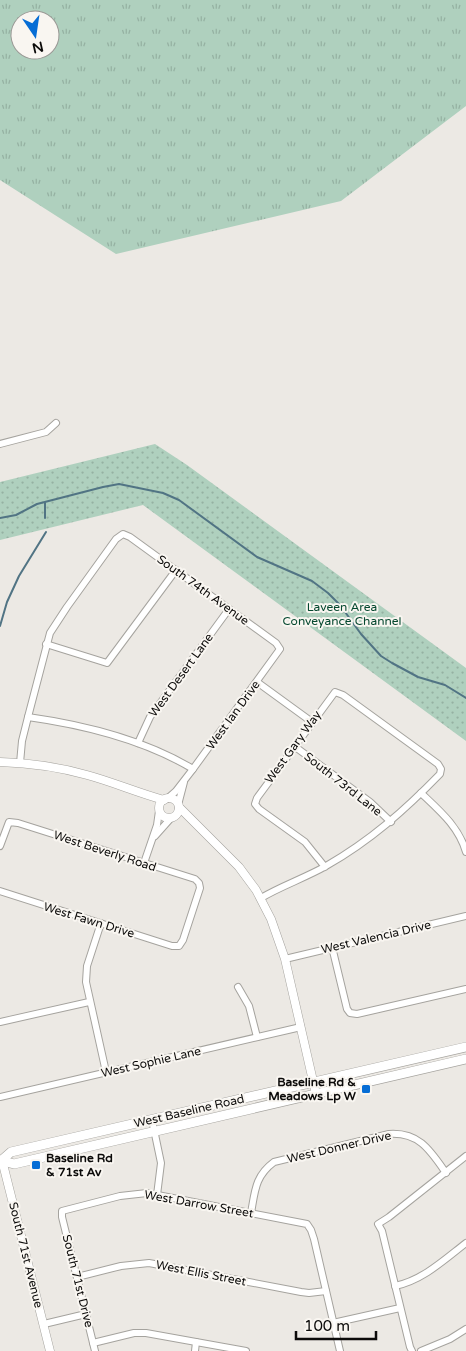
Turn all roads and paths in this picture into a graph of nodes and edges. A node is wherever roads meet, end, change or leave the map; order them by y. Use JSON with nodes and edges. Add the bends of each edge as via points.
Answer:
{"nodes":[{"id":1,"x":56,"y":423,"type":"dead end"},
{"id":2,"x":0,"y":442,"type":"edge"},
{"id":3,"x":176,"y":570,"type":"junction"},
{"id":4,"x":229,"y":608,"type":"junction"},
{"id":5,"x":46,"y":644,"type":"junction"},
{"id":6,"x":280,"y":649,"type":"joint"},
{"id":7,"x":257,"y":682,"type":"junction"},
{"id":8,"x":28,"y":717,"type":"junction"},
{"id":9,"x":312,"y":722,"type":"junction"},
{"id":10,"x":138,"y":743,"type":"junction"},
{"id":11,"x":294,"y":746,"type":"junction"},
{"id":12,"x":0,"y":762,"type":"edge"},
{"id":13,"x":20,"y":763,"type":"junction"},
{"id":14,"x":193,"y":769,"type":"junction"},
{"id":15,"x":185,"y":780,"type":"junction"},
{"id":16,"x":135,"y":791,"type":"junction"},
{"id":17,"x":421,"y":793,"type":"junction"},
{"id":18,"x":165,"y":799,"type":"junction"},
{"id":19,"x":178,"y":806,"type":"junction"},
{"id":20,"x":159,"y":810,"type":"junction"},
{"id":21,"x":173,"y":818,"type":"junction"},
{"id":22,"x":390,"y":822,"type":"junction"},
{"id":23,"x":198,"y":827,"type":"junction"},
{"id":24,"x":154,"y":837,"type":"junction"},
{"id":25,"x":465,"y":844,"type":"edge"},
{"id":26,"x":0,"y":846,"type":"edge"},
{"id":27,"x":466,"y":852,"type":"edge"},
{"id":28,"x":144,"y":863,"type":"junction"},
{"id":29,"x":324,"y":867,"type":"junction"},
{"id":30,"x":0,"y":892,"type":"edge"},
{"id":31,"x":260,"y":898,"type":"junction"},
{"id":32,"x":466,"y":916,"type":"edge"},
{"id":33,"x":101,"y":923,"type":"junction"},
{"id":34,"x":179,"y":946,"type":"joint"},
{"id":35,"x":332,"y":947,"type":"junction"},
{"id":36,"x":285,"y":959,"type":"junction"},
{"id":37,"x":238,"y":987,"type":"dead end"},
{"id":38,"x":466,"y":989,"type":"edge"},
{"id":39,"x":89,"y":1002,"type":"junction"},
{"id":40,"x":0,"y":1022,"type":"edge"},
{"id":41,"x":301,"y":1027,"type":"junction"},
{"id":42,"x":257,"y":1038,"type":"junction"},
{"id":43,"x":464,"y":1047,"type":"edge"},
{"id":44,"x":466,"y":1060,"type":"edge"},
{"id":45,"x":106,"y":1072,"type":"junction"},
{"id":46,"x":313,"y":1082,"type":"junction"},
{"id":47,"x":316,"y":1094,"type":"junction"},
{"id":48,"x":0,"y":1097,"type":"edge"},
{"id":49,"x":152,"y":1120,"type":"junction"},
{"id":50,"x":155,"y":1131,"type":"junction"},
{"id":51,"x":466,"y":1156,"type":"edge"},
{"id":52,"x":1,"y":1160,"type":"edge"},
{"id":53,"x":446,"y":1173,"type":"junction"},
{"id":54,"x":157,"y":1195,"type":"junction"},
{"id":55,"x":62,"y":1211,"type":"joint"},
{"id":56,"x":250,"y":1213,"type":"junction"},
{"id":57,"x":466,"y":1243,"type":"edge"},
{"id":58,"x":77,"y":1277,"type":"junction"},
{"id":59,"x":395,"y":1286,"type":"junction"},
{"id":60,"x":326,"y":1290,"type":"junction"},
{"id":61,"x":400,"y":1308,"type":"junction"},
{"id":62,"x":86,"y":1314,"type":"junction"},
{"id":63,"x":333,"y":1323,"type":"junction"},
{"id":64,"x":44,"y":1324,"type":"junction"},
{"id":65,"x":466,"y":1329,"type":"edge"},
{"id":66,"x":196,"y":1342,"type":"junction"},
{"id":67,"x":93,"y":1343,"type":"junction"},
{"id":68,"x":50,"y":1351,"type":"edge"},
{"id":69,"x":95,"y":1351,"type":"edge"},
{"id":70,"x":195,"y":1351,"type":"edge"},
{"id":71,"x":246,"y":1351,"type":"edge"},
{"id":72,"x":340,"y":1351,"type":"edge"},
{"id":73,"x":412,"y":1351,"type":"edge"},
{"id":74,"x":421,"y":1351,"type":"edge"}],
"edges":[{"from":1,"to":2,"type":"street","via":[[46,432]]},
{"from":3,"to":4,"type":"street","name":"South 74th Avenue"},
{"from":3,"to":5,"type":"street","via":[[106,663]]},
{"from":3,"to":5,"type":"street","name":"South 74th Avenue","via":[[123,534],[67,607]]},
{"from":4,"to":6,"type":"street","name":"South 74th Avenue"},
{"from":4,"to":10,"type":"street","name":"West Desert Lane","via":[[150,717]]},
{"from":5,"to":8,"type":"street"},
{"from":6,"to":7,"type":"street","name":"West Ian Drive"},
{"from":7,"to":9,"type":"street"},
{"from":7,"to":14,"type":"street","name":"West Ian Drive"},
{"from":8,"to":10,"type":"street","via":[[65,722]]},
{"from":8,"to":13,"type":"street"},
{"from":9,"to":11,"type":"street","name":"West Gary Way"},
{"from":9,"to":17,"type":"street","name":"West Gary Way","via":[[335,692],[343,695],[438,764],[440,774]]},
{"from":10,"to":14,"type":"street"},
{"from":11,"to":22,"type":"street","name":"South 73rd Lane","via":[[370,802]]},
{"from":11,"to":29,"type":"street","name":"West Gary Way","via":[[255,804],[305,842]]},
{"from":12,"to":13,"type":"street"},
{"from":13,"to":16,"type":"street","via":[[88,775]]},
{"from":14,"to":15,"type":"street","name":"West Ian Drive"},
{"from":15,"to":18,"type":"street","name":"West Ian Drive"},
{"from":15,"to":19,"type":"street","name":"West Ian Drive"},
{"from":16,"to":18,"type":"street"},
{"from":16,"to":20,"type":"street"},
{"from":17,"to":22,"type":"street"},
{"from":17,"to":25,"type":"street","via":[[456,828]]},
{"from":18,"to":19,"type":"street","via":[[174,800]]},
{"from":18,"to":20,"type":"street"},
{"from":19,"to":21,"type":"street","via":[[178,813]]},
{"from":19,"to":23,"type":"street"},
{"from":20,"to":21,"type":"street","via":[[162,816]]},
{"from":20,"to":24,"type":"street"},
{"from":21,"to":23,"type":"street"},
{"from":21,"to":24,"type":"street"},
{"from":22,"to":29,"type":"street","via":[[361,845]]},
{"from":23,"to":31,"type":"street","via":[[231,858]]},
{"from":24,"to":28,"type":"street"},
{"from":25,"to":27,"type":"street"},
{"from":26,"to":28,"type":"street","name":"West Beverly Road","via":[[9,822],[18,823]]},
{"from":28,"to":34,"type":"street","name":"West Beverly Road","via":[[199,883]]},
{"from":29,"to":31,"type":"street"},
{"from":30,"to":33,"type":"street","name":"West Fawn Drive"},
{"from":31,"to":36,"type":"street","via":[[272,919]]},
{"from":32,"to":35,"type":"street","name":"West Valencia Drive"},
{"from":33,"to":34,"type":"street","name":"West Fawn Drive"},
{"from":33,"to":39,"type":"street","via":[[87,966]]},
{"from":35,"to":36,"type":"street","name":"West Valencia Drive"},
{"from":35,"to":38,"type":"street","via":[[350,1013]]},
{"from":36,"to":41,"type":"street"},
{"from":37,"to":42,"type":"street","via":[[249,1006]]},
{"from":39,"to":40,"type":"street"},
{"from":39,"to":45,"type":"street"},
{"from":41,"to":42,"type":"street","name":"West Sophie Lane"},
{"from":41,"to":46,"type":"street"},
{"from":42,"to":45,"type":"street","name":"West Sophie Lane"},
{"from":43,"to":44,"type":"street"},
{"from":43,"to":46,"type":"main road","name":"West Baseline Road"},
{"from":44,"to":47,"type":"main road","name":"West Baseline Road"},
{"from":45,"to":48,"type":"street","name":"West Sophie Lane"},
{"from":46,"to":47,"type":"street"},
{"from":46,"to":49,"type":"main road","name":"West Baseline Road"},
{"from":47,"to":50,"type":"main road","name":"West Baseline Road"},
{"from":49,"to":50,"type":"street"},
{"from":49,"to":52,"type":"main road","name":"West Baseline Road","via":[[11,1152]]},
{"from":50,"to":52,"type":"main road","name":"West Baseline Road","via":[[14,1164]]},
{"from":50,"to":54,"type":"street","via":[[161,1164]]},
{"from":51,"to":53,"type":"street"},
{"from":52,"to":64,"type":"street","name":"South 71st Avenue"},
{"from":53,"to":56,"type":"street","name":"West Donner Drive","via":[[416,1139],[403,1134],[384,1135],[274,1162],[258,1181]]},
{"from":53,"to":59,"type":"street","via":[[378,1224]]},
{"from":54,"to":55,"type":"street","name":"West Darrow Street","via":[[130,1194]]},
{"from":54,"to":56,"type":"street","name":"West Darrow Street"},
{"from":55,"to":58,"type":"street","name":"South 71st Drive"},
{"from":56,"to":60,"type":"street","name":"West Darrow Street","via":[[307,1224],[314,1239]]},
{"from":57,"to":59,"type":"street","via":[[423,1276]]},
{"from":58,"to":60,"type":"street","name":"West Ellis Street","via":[[149,1263],[301,1292]]},
{"from":58,"to":62,"type":"street","name":"South 71st Drive"},
{"from":59,"to":61,"type":"street"},
{"from":60,"to":63,"type":"street"},
{"from":61,"to":63,"type":"street"},
{"from":61,"to":73,"type":"street"},
{"from":62,"to":64,"type":"street"},
{"from":62,"to":67,"type":"street","name":"South 71st Drive"},
{"from":63,"to":72,"type":"street"},
{"from":64,"to":68,"type":"street","name":"South 71st Avenue"},
{"from":65,"to":74,"type":"street"},
{"from":66,"to":67,"type":"street","via":[[134,1333]]},
{"from":66,"to":70,"type":"street"},
{"from":66,"to":71,"type":"street"},
{"from":67,"to":69,"type":"street","name":"South 71st Drive"}]}
